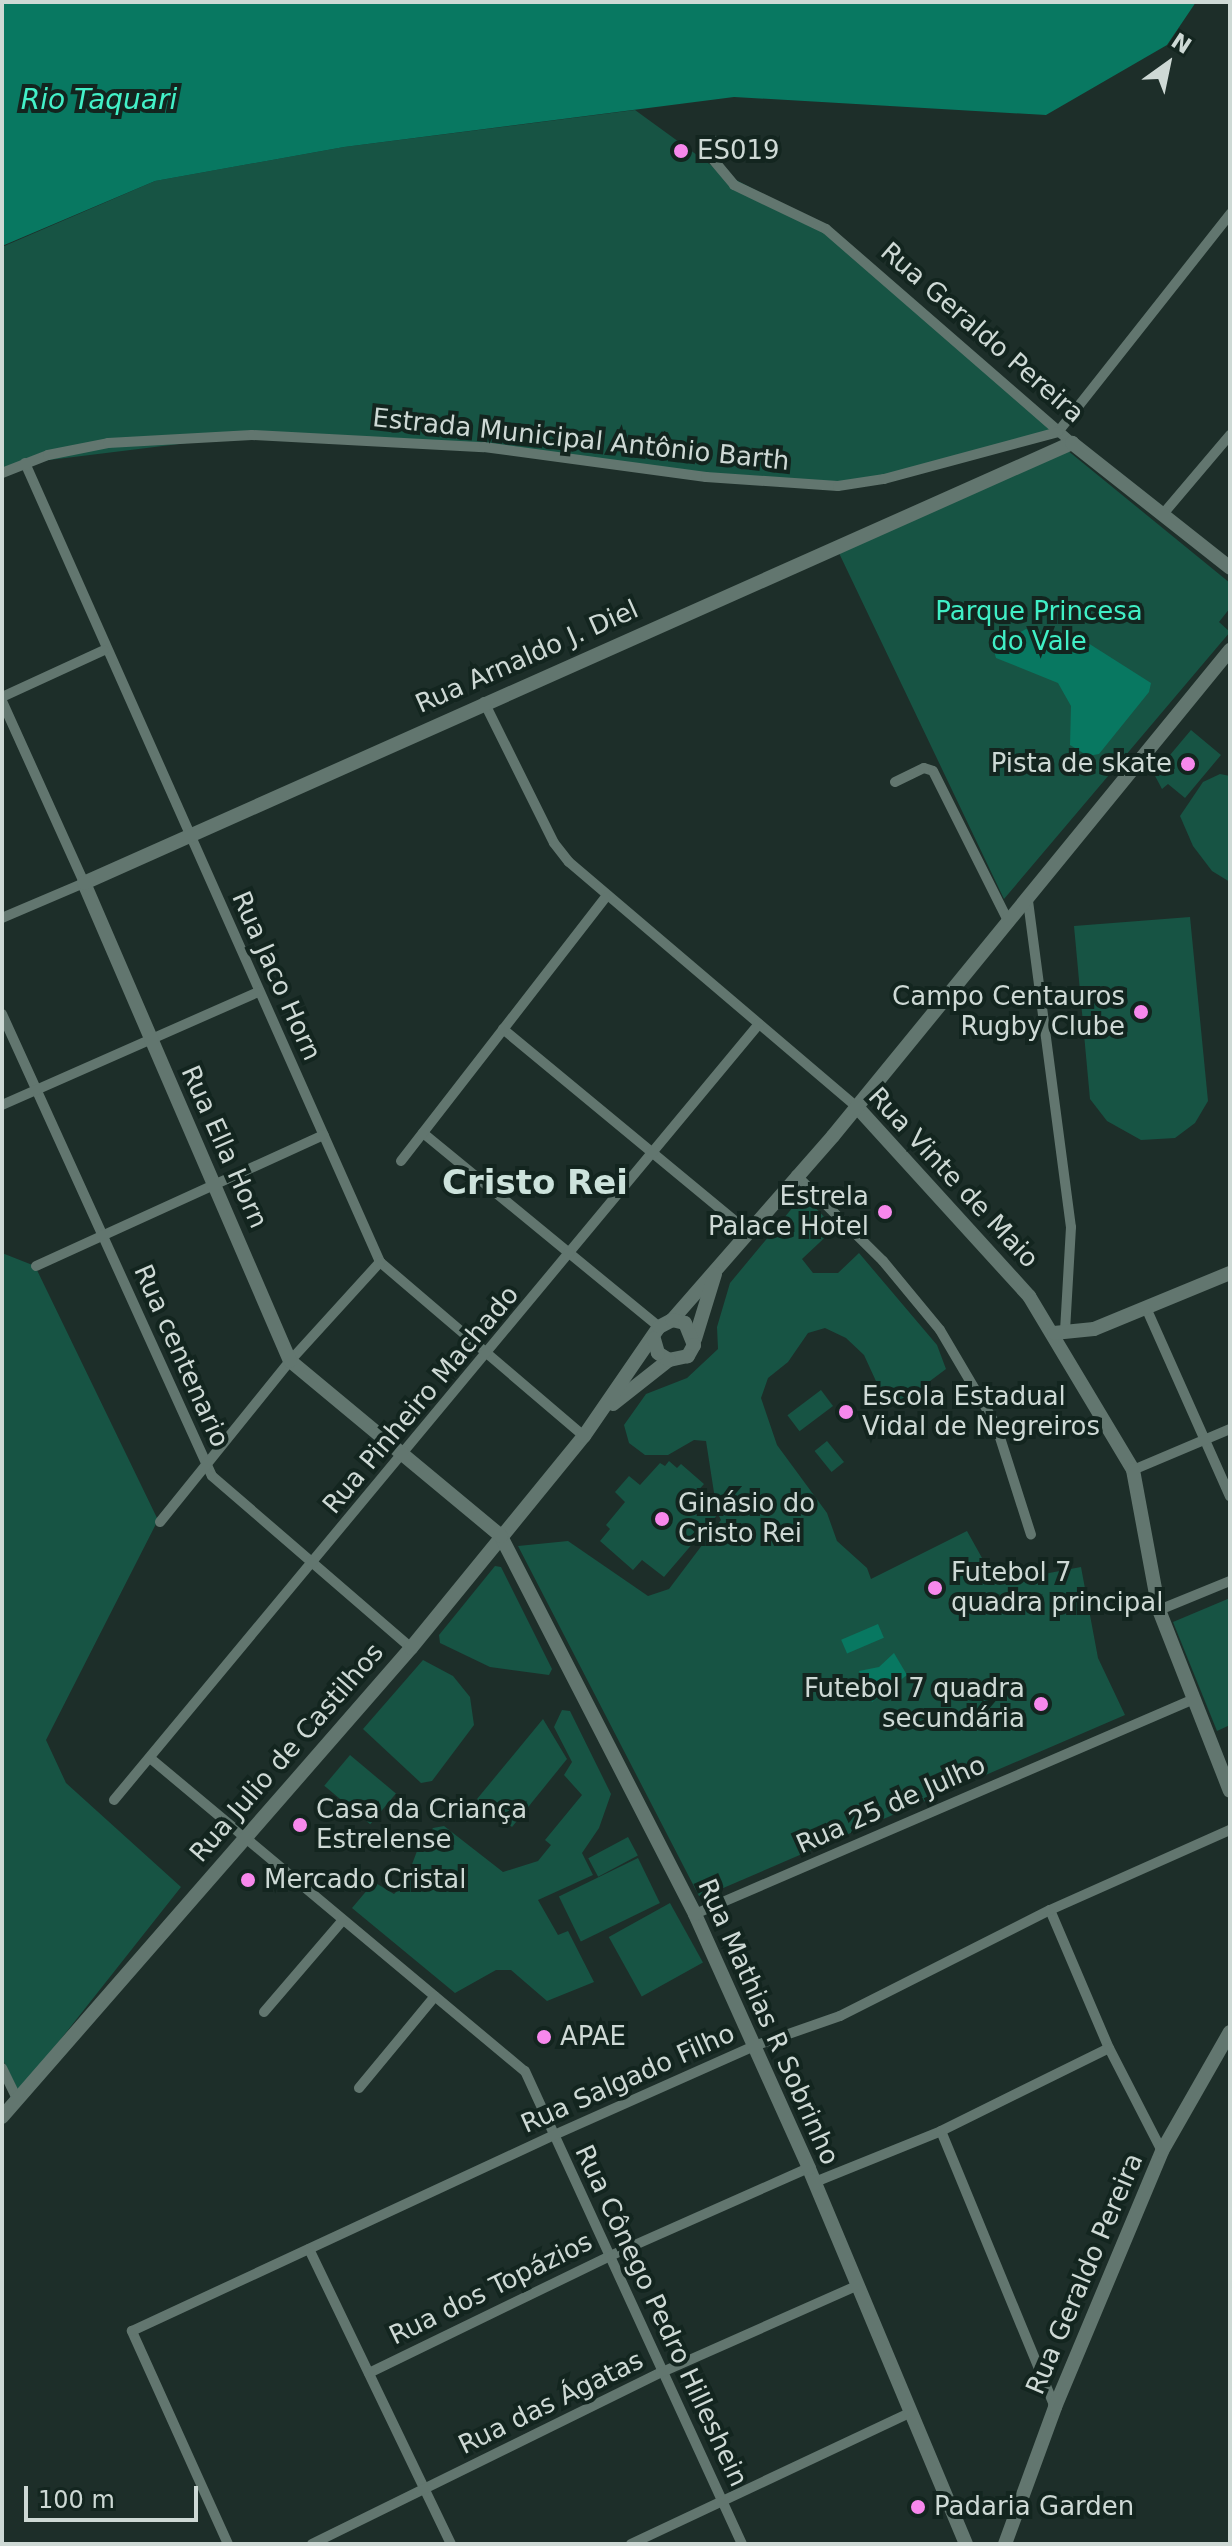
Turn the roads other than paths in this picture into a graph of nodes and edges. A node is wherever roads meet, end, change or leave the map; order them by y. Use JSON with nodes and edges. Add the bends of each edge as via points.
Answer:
{"nodes":[{"id":1,"x":713,"y":140,"type":"dead end"},
{"id":2,"x":1230,"y":214,"type":"edge"},
{"id":3,"x":1058,"y":432,"type":"junction"},
{"id":4,"x":1230,"y":435,"type":"edge"},
{"id":5,"x":1072,"y":443,"type":"junction"},
{"id":6,"x":25,"y":463,"type":"junction"},
{"id":7,"x":2,"y":473,"type":"edge"},
{"id":8,"x":1163,"y":514,"type":"junction"},
{"id":9,"x":1230,"y":568,"type":"edge"},
{"id":10,"x":104,"y":650,"type":"junction"},
{"id":11,"x":1230,"y":650,"type":"edge"},
{"id":12,"x":1225,"y":660,"type":"edge"},
{"id":13,"x":2,"y":699,"type":"edge"},
{"id":14,"x":484,"y":702,"type":"junction"},
{"id":15,"x":895,"y":782,"type":"dead end"},
{"id":16,"x":188,"y":834,"type":"junction"},
{"id":17,"x":84,"y":883,"type":"junction"},
{"id":18,"x":605,"y":898,"type":"junction"},
{"id":19,"x":1028,"y":901,"type":"junction"},
{"id":20,"x":2,"y":918,"type":"edge"},
{"id":21,"x":1009,"y":923,"type":"junction"},
{"id":22,"x":258,"y":992,"type":"junction"},
{"id":23,"x":2,"y":1014,"type":"edge"},
{"id":24,"x":759,"y":1024,"type":"junction"},
{"id":25,"x":503,"y":1029,"type":"junction"},
{"id":26,"x":149,"y":1038,"type":"junction"},
{"id":27,"x":36,"y":1088,"type":"junction"},
{"id":28,"x":2,"y":1105,"type":"edge"},
{"id":29,"x":857,"y":1107,"type":"junction"},
{"id":30,"x":423,"y":1133,"type":"junction"},
{"id":31,"x":324,"y":1135,"type":"junction"},
{"id":32,"x":652,"y":1154,"type":"junction"},
{"id":33,"x":401,"y":1161,"type":"dead end"},
{"id":34,"x":796,"y":1175,"type":"junction"},
{"id":35,"x":216,"y":1184,"type":"junction"},
{"id":36,"x":747,"y":1231,"type":"junction"},
{"id":37,"x":103,"y":1233,"type":"junction"},
{"id":38,"x":573,"y":1254,"type":"junction"},
{"id":39,"x":380,"y":1262,"type":"junction"},
{"id":40,"x":36,"y":1266,"type":"dead end"},
{"id":41,"x":717,"y":1267,"type":"junction"},
{"id":42,"x":1230,"y":1273,"type":"edge"},
{"id":43,"x":1147,"y":1310,"type":"junction"},
{"id":44,"x":662,"y":1329,"type":"junction"},
{"id":45,"x":1060,"y":1332,"type":"junction"},
{"id":46,"x":695,"y":1339,"type":"junction"},
{"id":47,"x":485,"y":1354,"type":"junction"},
{"id":48,"x":669,"y":1360,"type":"junction"},
{"id":49,"x":290,"y":1361,"type":"junction"},
{"id":50,"x":600,"y":1414,"type":"junction"},
{"id":51,"x":1230,"y":1429,"type":"edge"},
{"id":52,"x":584,"y":1436,"type":"junction"},
{"id":53,"x":1202,"y":1440,"type":"junction"},
{"id":54,"x":405,"y":1452,"type":"junction"},
{"id":55,"x":205,"y":1465,"type":"junction"},
{"id":56,"x":1133,"y":1470,"type":"junction"},
{"id":57,"x":1230,"y":1496,"type":"edge"},
{"id":58,"x":160,"y":1522,"type":"dead end"},
{"id":59,"x":1031,"y":1535,"type":"dead end"},
{"id":60,"x":501,"y":1536,"type":"junction"},
{"id":61,"x":313,"y":1565,"type":"junction"},
{"id":62,"x":1230,"y":1581,"type":"edge"},
{"id":63,"x":1159,"y":1610,"type":"junction"},
{"id":64,"x":411,"y":1648,"type":"junction"},
{"id":65,"x":1194,"y":1699,"type":"junction"},
{"id":66,"x":150,"y":1758,"type":"junction"},
{"id":67,"x":1230,"y":1791,"type":"edge"},
{"id":68,"x":114,"y":1800,"type":"dead end"},
{"id":69,"x":1230,"y":1830,"type":"edge"},
{"id":70,"x":244,"y":1839,"type":"junction"},
{"id":71,"x":1050,"y":1910,"type":"junction"},
{"id":72,"x":695,"y":1914,"type":"junction"},
{"id":73,"x":342,"y":1921,"type":"junction"},
{"id":74,"x":435,"y":1996,"type":"junction"},
{"id":75,"x":264,"y":2012,"type":"dead end"},
{"id":76,"x":1230,"y":2032,"type":"edge"},
{"id":77,"x":754,"y":2046,"type":"junction"},
{"id":78,"x":1109,"y":2048,"type":"junction"},
{"id":79,"x":2,"y":2068,"type":"edge"},
{"id":80,"x":359,"y":2088,"type":"dead end"},
{"id":81,"x":17,"y":2099,"type":"junction"},
{"id":82,"x":2,"y":2117,"type":"edge"},
{"id":83,"x":941,"y":2131,"type":"junction"},
{"id":84,"x":552,"y":2136,"type":"junction"},
{"id":85,"x":1162,"y":2151,"type":"junction"},
{"id":86,"x":812,"y":2175,"type":"junction"},
{"id":87,"x":309,"y":2249,"type":"junction"},
{"id":88,"x":610,"y":2256,"type":"junction"},
{"id":89,"x":856,"y":2286,"type":"junction"},
{"id":90,"x":369,"y":2373,"type":"junction"},
{"id":91,"x":660,"y":2373,"type":"junction"},
{"id":92,"x":1055,"y":2407,"type":"junction"},
{"id":93,"x":911,"y":2412,"type":"junction"},
{"id":94,"x":424,"y":2490,"type":"junction"},
{"id":95,"x":724,"y":2500,"type":"junction"},
{"id":96,"x":965,"y":2543,"type":"edge"},
{"id":97,"x":228,"y":2544,"type":"edge"},
{"id":98,"x":312,"y":2544,"type":"edge"},
{"id":99,"x":451,"y":2544,"type":"edge"},
{"id":100,"x":631,"y":2544,"type":"edge"},
{"id":101,"x":742,"y":2544,"type":"edge"},
{"id":102,"x":1005,"y":2544,"type":"edge"}],
"edges":[{"from":1,"to":3,"type":"street","name":"Rua Geraldo Pereira","via":[[710,156],[734,185],[826,229]]},
{"from":2,"to":3,"type":"street"},
{"from":3,"to":5,"type":"street","name":"Rua Geraldo Pereira"},
{"from":3,"to":6,"type":"street","name":"Estrada Municipal Antônio Barth","via":[[884,479],[838,486],[706,477],[484,447],[252,435],[108,443]]},
{"from":4,"to":8,"type":"street"},
{"from":5,"to":8,"type":"main road","name":"Rua Geraldo Pereira"},
{"from":5,"to":14,"type":"main road","name":"Rua Arnaldo J. Diel"},
{"from":6,"to":7,"type":"street","name":"Estrada Municipal Antônio Barth"},
{"from":6,"to":10,"type":"street","name":"Rua Jaco Horn"},
{"from":8,"to":9,"type":"main road","name":"Rua Geraldo Pereira"},
{"from":10,"to":13,"type":"street"},
{"from":10,"to":16,"type":"street","name":"Rua Jaco Horn"},
{"from":11,"to":12,"type":"main road","name":"Rua Julio de Castilhos"},
{"from":12,"to":19,"type":"main road","name":"Rua Julio de Castilhos"},
{"from":13,"to":17,"type":"street","name":"Rua Ella Horn"},
{"from":14,"to":16,"type":"main road","name":"Rua Arnaldo J. Diel"},
{"from":14,"to":18,"type":"street","name":"Rua Vinte de Maio","via":[[554,843]]},
{"from":15,"to":21,"type":"street","via":[[924,768],[933,771]]},
{"from":16,"to":17,"type":"main road","name":"Rua Arnaldo J. Diel"},
{"from":16,"to":22,"type":"street","name":"Rua Jaco Horn"},
{"from":17,"to":20,"type":"street","name":"Rua Arnaldo J. Diel"},
{"from":17,"to":26,"type":"main road","name":"Rua Ella Horn"},
{"from":18,"to":24,"type":"street","name":"Rua Vinte de Maio"},
{"from":18,"to":25,"type":"street"},
{"from":19,"to":21,"type":"main road","name":"Rua Julio de Castilhos"},
{"from":19,"to":45,"type":"street","via":[[1071,1227]]},
{"from":21,"to":29,"type":"main road","name":"Rua Julio de Castilhos"},
{"from":22,"to":26,"type":"street"},
{"from":22,"to":31,"type":"street","name":"Rua Jaco Horn"},
{"from":23,"to":27,"type":"street","name":"Rua centenario"},
{"from":24,"to":29,"type":"street","name":"Rua Vinte de Maio"},
{"from":24,"to":32,"type":"street","name":"Rua Pinheiro Machado"},
{"from":25,"to":30,"type":"street"},
{"from":25,"to":32,"type":"street"},
{"from":26,"to":27,"type":"street"},
{"from":26,"to":35,"type":"main road","name":"Rua Ella Horn"},
{"from":27,"to":28,"type":"street"},
{"from":27,"to":37,"type":"street","name":"Rua centenario"},
{"from":29,"to":34,"type":"main road","name":"Rua Julio de Castilhos"},
{"from":29,"to":45,"type":"main road","name":"Rua Vinte de Maio"},
{"from":30,"to":33,"type":"street"},
{"from":30,"to":38,"type":"street"},
{"from":31,"to":35,"type":"street"},
{"from":31,"to":39,"type":"street","name":"Rua Jaco Horn"},
{"from":32,"to":36,"type":"street"},
{"from":32,"to":38,"type":"street","name":"Rua Pinheiro Machado"},
{"from":34,"to":36,"type":"main road","name":"Rua Julio de Castilhos"},
{"from":34,"to":59,"type":"street","via":[[883,1261],[940,1330],[996,1425]]},
{"from":35,"to":37,"type":"street"},
{"from":35,"to":49,"type":"main road","name":"Rua Ella Horn"},
{"from":36,"to":41,"type":"main road","name":"Rua Julio de Castilhos"},
{"from":37,"to":40,"type":"street"},
{"from":37,"to":55,"type":"street","name":"Rua centenario"},
{"from":38,"to":44,"type":"street"},
{"from":38,"to":47,"type":"street","name":"Rua Pinheiro Machado"},
{"from":39,"to":47,"type":"street","name":"Rua Jaco Horn"},
{"from":39,"to":49,"type":"street"},
{"from":41,"to":44,"type":"main road","name":"Rua Julio de Castilhos"},
{"from":41,"to":46,"type":"main road","name":"Rua Julio de Castilhos"},
{"from":42,"to":43,"type":"main road"},
{"from":43,"to":45,"type":"main road","via":[[1094,1329]]},
{"from":43,"to":53,"type":"street"},
{"from":44,"to":46,"type":"main road","via":[[685,1323]]},
{"from":44,"to":48,"type":"main road","via":[[658,1353]]},
{"from":44,"to":50,"type":"main road","name":"Rua Julio de Castilhos"},
{"from":45,"to":56,"type":"main road","name":"Rua Vinte de Maio"},
{"from":46,"to":48,"type":"main road","via":[[688,1356]]},
{"from":47,"to":52,"type":"street","name":"Rua Jaco Horn"},
{"from":47,"to":54,"type":"street","name":"Rua Pinheiro Machado"},
{"from":48,"to":50,"type":"main road","name":"Rua Julio de Castilhos"},
{"from":49,"to":54,"type":"main road","name":"Rua Ella Horn"},
{"from":49,"to":55,"type":"street"},
{"from":50,"to":52,"type":"main road","name":"Rua Julio de Castilhos"},
{"from":51,"to":53,"type":"street"},
{"from":52,"to":60,"type":"main road","name":"Rua Julio de Castilhos"},
{"from":53,"to":56,"type":"street"},
{"from":53,"to":57,"type":"street"},
{"from":54,"to":60,"type":"main road","name":"Rua Ella Horn"},
{"from":54,"to":61,"type":"street","name":"Rua Pinheiro Machado"},
{"from":55,"to":58,"type":"street"},
{"from":55,"to":61,"type":"street","name":"Rua centenario"},
{"from":56,"to":63,"type":"main road","name":"Rua Vinte de Maio"},
{"from":60,"to":64,"type":"main road","name":"Rua Julio de Castilhos"},
{"from":60,"to":72,"type":"main road","name":"Rua Mathias R Sobrinho"},
{"from":61,"to":64,"type":"street","name":"Rua centenario"},
{"from":61,"to":66,"type":"street","name":"Rua Pinheiro Machado"},
{"from":62,"to":63,"type":"street"},
{"from":63,"to":65,"type":"main road","name":"Rua Vinte de Maio"},
{"from":64,"to":70,"type":"main road","name":"Rua Julio de Castilhos"},
{"from":65,"to":67,"type":"main road","name":"Rua Vinte de Maio"},
{"from":65,"to":72,"type":"street","name":"Rua 25 de Julho"},
{"from":66,"to":68,"type":"street","name":"Rua Pinheiro Machado"},
{"from":66,"to":70,"type":"street","name":"Rua Cônego Pedro Hilleshein"},
{"from":69,"to":71,"type":"street","name":"Rua Salgado Filho"},
{"from":70,"to":73,"type":"street","name":"Rua Cônego Pedro Hilleshein"},
{"from":70,"to":81,"type":"main road","name":"Rua Julio de Castilhos"},
{"from":71,"to":77,"type":"street","name":"Rua Salgado Filho","via":[[840,2016]]},
{"from":71,"to":78,"type":"street"},
{"from":72,"to":77,"type":"main road","name":"Rua Mathias R Sobrinho"},
{"from":73,"to":74,"type":"street","name":"Rua Cônego Pedro Hilleshein"},
{"from":73,"to":75,"type":"street"},
{"from":74,"to":80,"type":"street"},
{"from":74,"to":84,"type":"street","name":"Rua Cônego Pedro Hilleshein","via":[[525,2071]]},
{"from":76,"to":85,"type":"main road","name":"Rua Geraldo Pereira"},
{"from":77,"to":84,"type":"street","name":"Rua Salgado Filho"},
{"from":77,"to":86,"type":"main road","name":"Rua Mathias R Sobrinho"},
{"from":78,"to":83,"type":"street","name":"Rua dos Topázios"},
{"from":78,"to":85,"type":"street"},
{"from":79,"to":81,"type":"street"},
{"from":81,"to":82,"type":"main road","name":"Rua Julio de Castilhos"},
{"from":83,"to":86,"type":"street","name":"Rua dos Topázios"},
{"from":83,"to":92,"type":"street"},
{"from":84,"to":87,"type":"street","name":"Rua Salgado Filho"},
{"from":84,"to":88,"type":"street","name":"Rua Cônego Pedro Hilleshein"},
{"from":85,"to":92,"type":"main road","name":"Rua Geraldo Pereira"},
{"from":86,"to":88,"type":"street","name":"Rua dos Topázios"},
{"from":86,"to":89,"type":"main road","name":"Rua Mathias R Sobrinho"},
{"from":87,"to":90,"type":"street"},
{"from":87,"to":97,"type":"street","name":"Rua Salgado Filho","via":[[132,2331]]},
{"from":88,"to":90,"type":"street","name":"Rua dos Topázios"},
{"from":88,"to":91,"type":"street","name":"Rua Cônego Pedro Hilleshein"},
{"from":89,"to":91,"type":"street","name":"Rua das Ágatas"},
{"from":89,"to":93,"type":"main road","name":"Rua Mathias R Sobrinho"},
{"from":90,"to":94,"type":"street"},
{"from":91,"to":94,"type":"street","name":"Rua das Ágatas"},
{"from":91,"to":95,"type":"street","name":"Rua Cônego Pedro Hilleshein"},
{"from":92,"to":102,"type":"main road","name":"Rua Geraldo Pereira"},
{"from":93,"to":95,"type":"street"},
{"from":93,"to":96,"type":"main road","name":"Rua Mathias R Sobrinho"},
{"from":94,"to":98,"type":"street","name":"Rua das Ágatas"},
{"from":94,"to":99,"type":"street"},
{"from":95,"to":100,"type":"street"},
{"from":95,"to":101,"type":"street","name":"Rua Cônego Pedro Hilleshein"}]}
